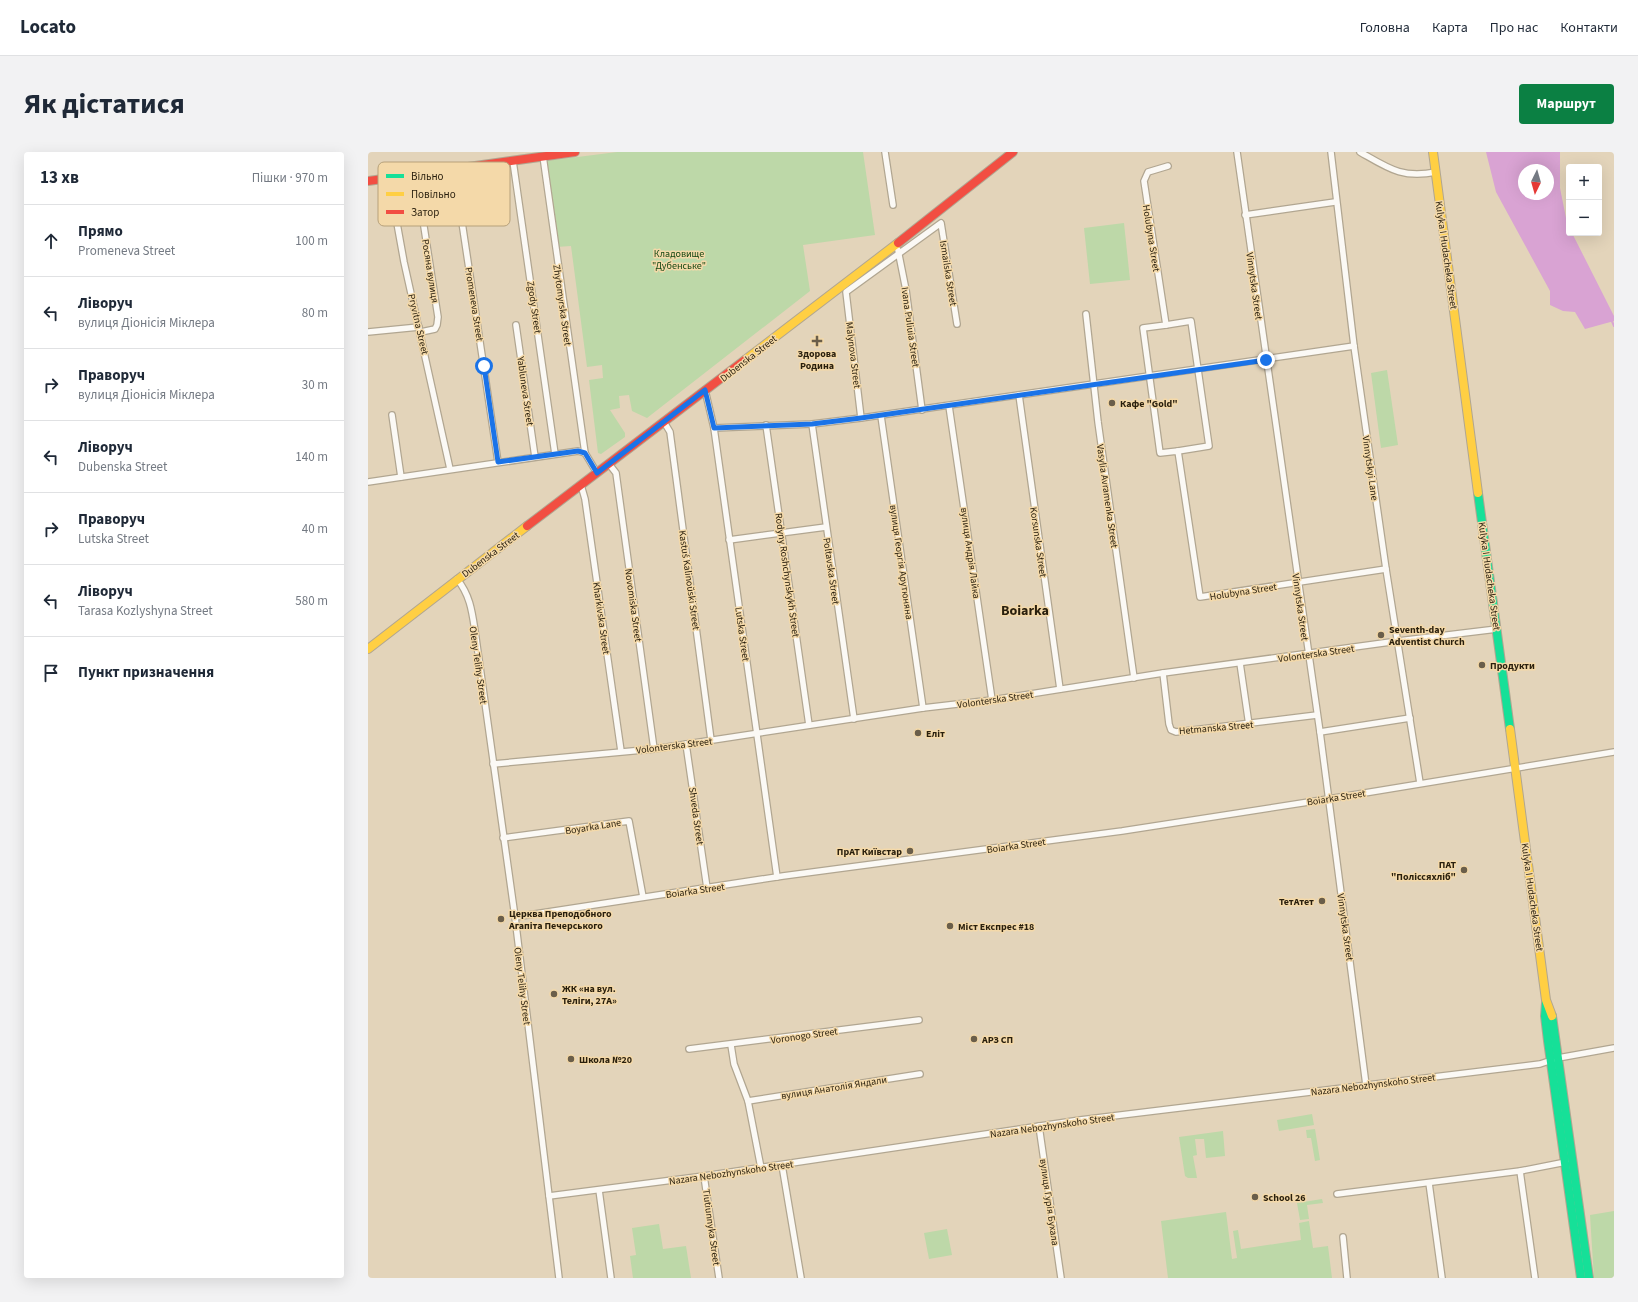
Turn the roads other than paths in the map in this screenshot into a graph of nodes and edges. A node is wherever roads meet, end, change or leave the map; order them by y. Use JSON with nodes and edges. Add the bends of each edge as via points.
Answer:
{"nodes":[{"id":1,"x":575,"y":152,"type":"edge"},
{"id":2,"x":886,"y":152,"type":"edge"},
{"id":3,"x":1013,"y":152,"type":"edge"},
{"id":4,"x":1237,"y":152,"type":"edge"},
{"id":5,"x":1331,"y":152,"type":"edge"},
{"id":6,"x":1360,"y":152,"type":"edge"},
{"id":7,"x":1433,"y":152,"type":"edge"},
{"id":8,"x":529,"y":155,"type":"edge"},
{"id":9,"x":544,"y":156,"type":"junction"},
{"id":10,"x":513,"y":161,"type":"junction"},
{"id":11,"x":506,"y":162,"type":"edge"},
{"id":12,"x":1168,"y":166,"type":"dead end"},
{"id":13,"x":1436,"y":172,"type":"junction"},
{"id":14,"x":378,"y":180,"type":"edge"},
{"id":15,"x":368,"y":181,"type":"edge"},
{"id":16,"x":1335,"y":202,"type":"junction"},
{"id":17,"x":893,"y":205,"type":"dead end"},
{"id":18,"x":1245,"y":215,"type":"junction"},
{"id":19,"x":397,"y":226,"type":"edge"},
{"id":20,"x":424,"y":226,"type":"edge"},
{"id":21,"x":462,"y":226,"type":"edge"},
{"id":22,"x":897,"y":244,"type":"junction"},
{"id":23,"x":898,"y":253,"type":"junction"},
{"id":24,"x":1086,"y":314,"type":"dead end"},
{"id":25,"x":957,"y":324,"type":"dead end"},
{"id":26,"x":516,"y":325,"type":"dead end"},
{"id":27,"x":1166,"y":325,"type":"junction"},
{"id":28,"x":420,"y":330,"type":"junction"},
{"id":29,"x":368,"y":332,"type":"edge"},
{"id":30,"x":1354,"y":346,"type":"junction"},
{"id":31,"x":1266,"y":360,"type":"junction"},
{"id":32,"x":1198,"y":369,"type":"junction"},
{"id":33,"x":1149,"y":376,"type":"junction"},
{"id":34,"x":1095,"y":384,"type":"junction"},
{"id":35,"x":705,"y":390,"type":"junction"},
{"id":36,"x":1019,"y":395,"type":"junction"},
{"id":37,"x":949,"y":406,"type":"junction"},
{"id":38,"x":922,"y":410,"type":"junction"},
{"id":39,"x":392,"y":415,"type":"dead end"},
{"id":40,"x":881,"y":416,"type":"junction"},
{"id":41,"x":861,"y":418,"type":"junction"},
{"id":42,"x":664,"y":422,"type":"junction"},
{"id":43,"x":812,"y":424,"type":"junction"},
{"id":44,"x":766,"y":425,"type":"junction"},
{"id":45,"x":714,"y":428,"type":"junction"},
{"id":46,"x":1178,"y":451,"type":"junction"},
{"id":47,"x":585,"y":453,"type":"junction"},
{"id":48,"x":555,"y":454,"type":"junction"},
{"id":49,"x":535,"y":457,"type":"junction"},
{"id":50,"x":498,"y":462,"type":"junction"},
{"id":51,"x":609,"y":464,"type":"junction"},
{"id":52,"x":450,"y":469,"type":"junction"},
{"id":53,"x":597,"y":473,"type":"junction"},
{"id":54,"x":401,"y":477,"type":"junction"},
{"id":55,"x":368,"y":482,"type":"edge"},
{"id":56,"x":581,"y":485,"type":"junction"},
{"id":57,"x":826,"y":527,"type":"junction"},
{"id":58,"x":782,"y":532,"type":"junction"},
{"id":59,"x":730,"y":540,"type":"junction"},
{"id":60,"x":1386,"y":569,"type":"junction"},
{"id":61,"x":457,"y":579,"type":"junction"},
{"id":62,"x":1298,"y":582,"type":"junction"},
{"id":63,"x":1497,"y":629,"type":"junction"},
{"id":64,"x":1398,"y":640,"type":"junction"},
{"id":65,"x":368,"y":649,"type":"edge"},
{"id":66,"x":1308,"y":654,"type":"junction"},
{"id":67,"x":1240,"y":663,"type":"junction"},
{"id":68,"x":1163,"y":674,"type":"junction"},
{"id":69,"x":1134,"y":678,"type":"junction"},
{"id":70,"x":1060,"y":689,"type":"junction"},
{"id":71,"x":992,"y":700,"type":"junction"},
{"id":72,"x":923,"y":708,"type":"junction"},
{"id":73,"x":1317,"y":716,"type":"junction"},
{"id":74,"x":1410,"y":718,"type":"junction"},
{"id":75,"x":854,"y":719,"type":"junction"},
{"id":76,"x":809,"y":725,"type":"junction"},
{"id":77,"x":1249,"y":725,"type":"junction"},
{"id":78,"x":1320,"y":732,"type":"junction"},
{"id":79,"x":757,"y":733,"type":"junction"},
{"id":80,"x":711,"y":740,"type":"junction"},
{"id":81,"x":686,"y":744,"type":"junction"},
{"id":82,"x":654,"y":749,"type":"junction"},
{"id":83,"x":621,"y":751,"type":"junction"},
{"id":84,"x":1614,"y":752,"type":"edge"},
{"id":85,"x":493,"y":764,"type":"junction"},
{"id":86,"x":1516,"y":769,"type":"junction"},
{"id":87,"x":1420,"y":783,"type":"junction"},
{"id":88,"x":1328,"y":799,"type":"junction"},
{"id":89,"x":503,"y":838,"type":"junction"},
{"id":90,"x":777,"y":877,"type":"junction"},
{"id":91,"x":707,"y":888,"type":"junction"},
{"id":92,"x":643,"y":897,"type":"junction"},
{"id":93,"x":515,"y":917,"type":"junction"},
{"id":94,"x":919,"y":1020,"type":"dead end"},
{"id":95,"x":731,"y":1045,"type":"junction"},
{"id":96,"x":1614,"y":1048,"type":"edge"},
{"id":97,"x":689,"y":1049,"type":"dead end"},
{"id":98,"x":1554,"y":1059,"type":"junction"},
{"id":99,"x":920,"y":1074,"type":"dead end"},
{"id":100,"x":1366,"y":1085,"type":"junction"},
{"id":101,"x":748,"y":1101,"type":"junction"},
{"id":102,"x":1039,"y":1126,"type":"junction"},
{"id":103,"x":1566,"y":1162,"type":"junction"},
{"id":104,"x":782,"y":1165,"type":"junction"},
{"id":105,"x":761,"y":1168,"type":"junction"},
{"id":106,"x":1520,"y":1171,"type":"junction"},
{"id":107,"x":704,"y":1176,"type":"junction"},
{"id":108,"x":1429,"y":1183,"type":"junction"},
{"id":109,"x":599,"y":1190,"type":"junction"},
{"id":110,"x":1337,"y":1194,"type":"dead end"},
{"id":111,"x":549,"y":1196,"type":"junction"},
{"id":112,"x":1342,"y":1237,"type":"dead end"},
{"id":113,"x":559,"y":1278,"type":"edge"},
{"id":114,"x":611,"y":1278,"type":"edge"},
{"id":115,"x":719,"y":1278,"type":"edge"},
{"id":116,"x":801,"y":1278,"type":"edge"},
{"id":117,"x":1061,"y":1278,"type":"edge"},
{"id":118,"x":1347,"y":1278,"type":"edge"},
{"id":119,"x":1442,"y":1278,"type":"edge"},
{"id":120,"x":1535,"y":1278,"type":"edge"},
{"id":121,"x":1581,"y":1278,"type":"edge"},
{"id":122,"x":1589,"y":1278,"type":"edge"}],
"edges":[{"from":1,"to":9,"type":"main road"},
{"from":2,"to":17,"type":"street"},
{"from":3,"to":22,"type":"main road","name":"Dubenska Street"},
{"from":4,"to":18,"type":"street","name":"Vinnytska Street"},
{"from":5,"to":16,"type":"street","name":"Vinnytskyi Lane"},
{"from":6,"to":13,"type":"street","via":[[1389,170],[1414,175]]},
{"from":7,"to":13,"type":"main road","name":"Kulyka I Hudacheka Street"},
{"from":8,"to":9,"type":"main road"},
{"from":8,"to":10,"type":"main road"},
{"from":9,"to":47,"type":"street","name":"Zhytomyrska Street"},
{"from":10,"to":11,"type":"main road"},
{"from":10,"to":48,"type":"street","name":"Zgody Street"},
{"from":12,"to":27,"type":"street","name":"Holubyna Street","via":[[1148,172],[1144,181]]},
{"from":13,"to":63,"type":"main road","name":"Kulyka I Hudacheka Street"},
{"from":14,"to":15,"type":"main road"},
{"from":16,"to":18,"type":"street"},
{"from":16,"to":30,"type":"street","name":"Vinnytskyi Lane"},
{"from":18,"to":31,"type":"street","name":"Vinnytska Street"},
{"from":19,"to":28,"type":"street","name":"Pryvitna Street"},
{"from":20,"to":28,"type":"street","name":"Росяна вулиця","via":[[438,318],[435,329]]},
{"from":21,"to":50,"type":"street","name":"Promeneva Street"},
{"from":22,"to":23,"type":"street","name":"Ivana Puliuia Street"},
{"from":22,"to":35,"type":"main road","name":"Dubenska Street"},
{"from":23,"to":25,"type":"street","name":"Ismailska Street","via":[[940,223]]},
{"from":23,"to":38,"type":"street","name":"Ivana Puliuia Street","via":[[906,290]]},
{"from":23,"to":41,"type":"street","name":"Malynova Street","via":[[846,292]]},
{"from":24,"to":34,"type":"street","name":"Vasylia Avramenka Street"},
{"from":26,"to":49,"type":"street","name":"Yabluneva Street"},
{"from":27,"to":32,"type":"street","via":[[1191,321]]},
{"from":27,"to":33,"type":"street","via":[[1143,328]]},
{"from":28,"to":29,"type":"street"},
{"from":28,"to":52,"type":"street","name":"Pryvitna Street"},
{"from":30,"to":31,"type":"street"},
{"from":30,"to":60,"type":"street","name":"Vinnytskyi Lane"},
{"from":31,"to":32,"type":"street"},
{"from":31,"to":62,"type":"street","name":"Vinnytska Street"},
{"from":32,"to":33,"type":"street"},
{"from":32,"to":46,"type":"street","via":[[1209,446]]},
{"from":33,"to":34,"type":"street"},
{"from":33,"to":46,"type":"street","via":[[1160,453]]},
{"from":34,"to":36,"type":"street"},
{"from":34,"to":69,"type":"street","name":"Vasylia Avramenka Street","via":[[1098,422]]},
{"from":35,"to":42,"type":"main road","name":"Dubenska Street"},
{"from":35,"to":45,"type":"street","name":"Lutska Street"},
{"from":36,"to":37,"type":"street"},
{"from":36,"to":70,"type":"street","name":"Korsunska Street"},
{"from":37,"to":38,"type":"street"},
{"from":37,"to":71,"type":"street","name":"вулиця Андрія Лайка"},
{"from":38,"to":40,"type":"street"},
{"from":39,"to":54,"type":"street"},
{"from":40,"to":41,"type":"street"},
{"from":40,"to":72,"type":"street","name":"вулиця Георгія Арутюняна"},
{"from":41,"to":43,"type":"street"},
{"from":42,"to":51,"type":"main road","name":"Dubenska Street"},
{"from":42,"to":80,"type":"street","name":"Kastuś Kalinoŭski Street","via":[[670,432]]},
{"from":43,"to":44,"type":"street"},
{"from":43,"to":57,"type":"street","name":"Poltavska Street"},
{"from":44,"to":45,"type":"street"},
{"from":44,"to":58,"type":"street","name":"Rodyny Roshchynskykh Street"},
{"from":45,"to":59,"type":"street","name":"Lutska Street"},
{"from":46,"to":62,"type":"street","name":"Holubyna Street","via":[[1200,597]]},
{"from":47,"to":48,"type":"street","via":[[578,451]]},
{"from":47,"to":53,"type":"street"},
{"from":48,"to":49,"type":"street"},
{"from":49,"to":50,"type":"street"},
{"from":50,"to":52,"type":"street"},
{"from":51,"to":53,"type":"main road","name":"Dubenska Street"},
{"from":51,"to":82,"type":"street","name":"Novomiska Street","via":[[616,473]]},
{"from":52,"to":54,"type":"street"},
{"from":53,"to":56,"type":"main road","name":"Dubenska Street"},
{"from":54,"to":55,"type":"street"},
{"from":56,"to":61,"type":"main road","name":"Dubenska Street"},
{"from":56,"to":83,"type":"street","name":"Kharkivska Street"},
{"from":57,"to":58,"type":"street"},
{"from":57,"to":75,"type":"street","name":"Poltavska Street"},
{"from":58,"to":59,"type":"street"},
{"from":58,"to":76,"type":"street","name":"Rodyny Roshchynskykh Street"},
{"from":59,"to":79,"type":"street","name":"Lutska Street"},
{"from":60,"to":62,"type":"street","name":"Holubyna Street"},
{"from":60,"to":64,"type":"street","name":"Vinnytskyi Lane"},
{"from":61,"to":65,"type":"main road","name":"Dubenska Street"},
{"from":61,"to":85,"type":"street","name":"Oleny Telihy Street","via":[[470,600]]},
{"from":62,"to":66,"type":"street","name":"Vinnytska Street"},
{"from":63,"to":64,"type":"street","name":"Volonterska Street"},
{"from":63,"to":86,"type":"main road","name":"Kulyka I Hudacheka Street"},
{"from":64,"to":66,"type":"street","name":"Volonterska Street"},
{"from":64,"to":74,"type":"street","name":"Vinnytskyi Lane"},
{"from":66,"to":67,"type":"street","name":"Volonterska Street"},
{"from":66,"to":73,"type":"street","name":"Vinnytska Street"},
{"from":67,"to":68,"type":"street","name":"Volonterska Street"},
{"from":67,"to":77,"type":"street"},
{"from":68,"to":69,"type":"street","name":"Volonterska Street"},
{"from":68,"to":77,"type":"street","name":"Hetmanska Street","via":[[1171,730],[1193,731]]},
{"from":69,"to":70,"type":"street","name":"Volonterska Street"},
{"from":70,"to":71,"type":"street","name":"Volonterska Street"},
{"from":71,"to":72,"type":"street","name":"Volonterska Street"},
{"from":72,"to":75,"type":"street","name":"Volonterska Street"},
{"from":73,"to":77,"type":"street","name":"Hetmanska Street"},
{"from":73,"to":78,"type":"street","name":"Vinnytska Street"},
{"from":74,"to":78,"type":"street"},
{"from":74,"to":87,"type":"street","name":"Vinnytskyi Lane"},
{"from":75,"to":76,"type":"street","name":"Volonterska Street"},
{"from":76,"to":79,"type":"street","name":"Volonterska Street"},
{"from":78,"to":88,"type":"street","name":"Vinnytska Street"},
{"from":79,"to":80,"type":"street","name":"Volonterska Street"},
{"from":79,"to":90,"type":"street","name":"Lutska Street"},
{"from":80,"to":81,"type":"street","name":"Volonterska Street"},
{"from":81,"to":82,"type":"street","name":"Volonterska Street"},
{"from":81,"to":91,"type":"street","name":"Shveda Street"},
{"from":82,"to":83,"type":"street","name":"Volonterska Street"},
{"from":83,"to":85,"type":"street","name":"Volonterska Street"},
{"from":84,"to":86,"type":"street","name":"Boiarka Street"},
{"from":85,"to":89,"type":"street","name":"Oleny Telihy Street"},
{"from":86,"to":87,"type":"street","name":"Boiarka Street"},
{"from":86,"to":98,"type":"main road","name":"Kulyka I Hudacheka Street","via":[[1546,1000],[1552,1015]]},
{"from":87,"to":88,"type":"street","name":"Boiarka Street"},
{"from":88,"to":90,"type":"street","name":"Boiarka Street","via":[[1122,831]]},
{"from":88,"to":100,"type":"street","name":"Vinnytska Street"},
{"from":89,"to":92,"type":"street","name":"Boyarka Lane","via":[[630,821]]},
{"from":89,"to":93,"type":"street","name":"Oleny Telihy Street"},
{"from":90,"to":91,"type":"street","name":"Boiarka Street"},
{"from":91,"to":92,"type":"street","name":"Boiarka Street"},
{"from":92,"to":93,"type":"street","name":"Boiarka Street"},
{"from":93,"to":111,"type":"street","name":"Oleny Telihy Street"},
{"from":94,"to":95,"type":"street","name":"Voronogo Street"},
{"from":95,"to":97,"type":"street","name":"Voronogo Street"},
{"from":95,"to":101,"type":"street","via":[[734,1064]]},
{"from":96,"to":98,"type":"street","name":"Nazara Nebozhynskoho Street"},
{"from":98,"to":100,"type":"street","name":"Nazara Nebozhynskoho Street","via":[[1540,1064]]},
{"from":98,"to":103,"type":"main road","name":"Kulyka I Hudacheka Street"},
{"from":98,"to":122,"type":"main road","name":"Kulyka I Hudacheka Street"},
{"from":99,"to":101,"type":"street","name":"вулиця Анатолія Яндали"},
{"from":100,"to":102,"type":"street","name":"Nazara Nebozhynskoho Street"},
{"from":101,"to":105,"type":"street"},
{"from":102,"to":104,"type":"street","name":"Nazara Nebozhynskoho Street"},
{"from":102,"to":117,"type":"street","name":"вулиця Гурія Бухала"},
{"from":103,"to":106,"type":"street"},
{"from":103,"to":121,"type":"main road","name":"Kulyka I Hudacheka Street"},
{"from":104,"to":105,"type":"street","name":"Nazara Nebozhynskoho Street"},
{"from":104,"to":116,"type":"street"},
{"from":105,"to":107,"type":"street","name":"Nazara Nebozhynskoho Street"},
{"from":106,"to":108,"type":"street"},
{"from":106,"to":120,"type":"street"},
{"from":107,"to":109,"type":"street","name":"Nazara Nebozhynskoho Street"},
{"from":107,"to":115,"type":"street","name":"Tiutiunnyka Street"},
{"from":108,"to":110,"type":"street"},
{"from":108,"to":119,"type":"street"},
{"from":109,"to":111,"type":"street","name":"Nazara Nebozhynskoho Street"},
{"from":109,"to":114,"type":"street"},
{"from":111,"to":113,"type":"street","name":"Oleny Telihy Street"},
{"from":112,"to":118,"type":"street"}]}
